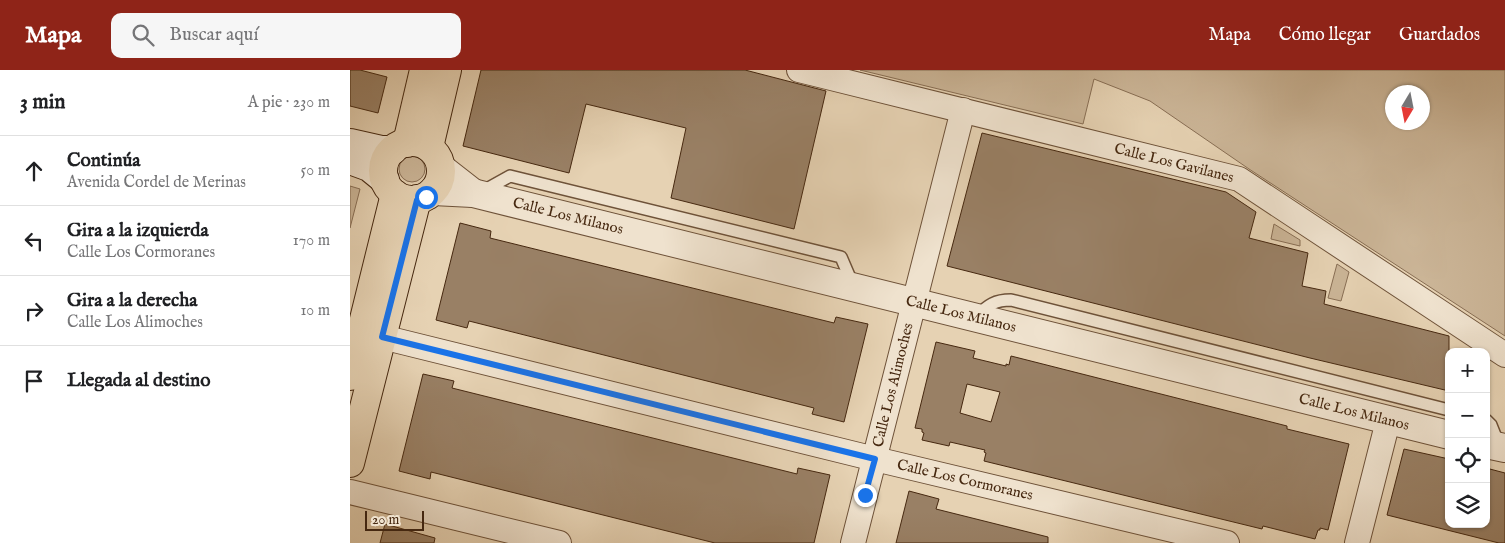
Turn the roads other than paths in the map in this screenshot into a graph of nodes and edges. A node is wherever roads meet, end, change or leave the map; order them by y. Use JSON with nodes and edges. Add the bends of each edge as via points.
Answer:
{"nodes":[{"id":1,"x":424,"y":70,"type":"edge"},
{"id":2,"x":447,"y":70,"type":"edge"},
{"id":3,"x":799,"y":70,"type":"edge"},
{"id":4,"x":963,"y":110,"type":"junction"},
{"id":5,"x":350,"y":143,"type":"edge"},
{"id":6,"x":350,"y":160,"type":"edge"},
{"id":7,"x":412,"y":172,"type":"junction"},
{"id":8,"x":914,"y":302,"type":"junction"},
{"id":9,"x":975,"y":318,"type":"junction"},
{"id":10,"x":382,"y":337,"type":"junction"},
{"id":11,"x":1505,"y":355,"type":"edge"},
{"id":12,"x":350,"y":376,"type":"edge"},
{"id":13,"x":1445,"y":409,"type":"edge"},
{"id":14,"x":1388,"y":421,"type":"junction"},
{"id":15,"x":1490,"y":424,"type":"edge"},
{"id":16,"x":1445,"y":434,"type":"edge"},
{"id":17,"x":1497,"y":446,"type":"edge"},
{"id":18,"x":875,"y":459,"type":"junction"},
{"id":19,"x":350,"y":463,"type":"edge"},
{"id":20,"x":350,"y":492,"type":"edge"},
{"id":21,"x":559,"y":543,"type":"edge"},
{"id":22,"x":853,"y":543,"type":"edge"},
{"id":23,"x":1227,"y":543,"type":"edge"},
{"id":24,"x":1358,"y":543,"type":"edge"}],
"edges":[{"from":1,"to":7,"type":"main road"},
{"from":2,"to":7,"type":"main road"},
{"from":3,"to":4,"type":"street","name":"Calle Los Gavilanes"},
{"from":4,"to":8,"type":"street","name":"Calle Los Alimoches"},
{"from":4,"to":11,"type":"street","name":"Calle Los Gavilanes","via":[[1239,180]]},
{"from":5,"to":7,"type":"street","name":"Calle Los Milanos","via":[[381,150]]},
{"from":6,"to":7,"type":"street","via":[[369,167]]},
{"from":7,"to":8,"type":"street","name":"Calle Los Milanos","via":[[476,193]]},
{"from":7,"to":10,"type":"main road"},
{"from":7,"to":12,"type":"main road"},
{"from":8,"to":9,"type":"street","name":"Calle Los Milanos"},
{"from":8,"to":18,"type":"street","name":"Calle Los Alimoches"},
{"from":9,"to":13,"type":"lane","via":[[989,304],[1010,300]]},
{"from":9,"to":14,"type":"street","name":"Calle Los Milanos"},
{"from":10,"to":18,"type":"street","name":"Calle Los Cormoranes"},
{"from":10,"to":19,"type":"main road"},
{"from":14,"to":16,"type":"street","name":"Calle Los Milanos"},
{"from":14,"to":24,"type":"street"},
{"from":15,"to":17,"type":"lane"},
{"from":18,"to":22,"type":"street","name":"Calle Los Alimoches"},
{"from":18,"to":23,"type":"street","name":"Calle Los Cormoranes"},
{"from":20,"to":21,"type":"street"}]}
